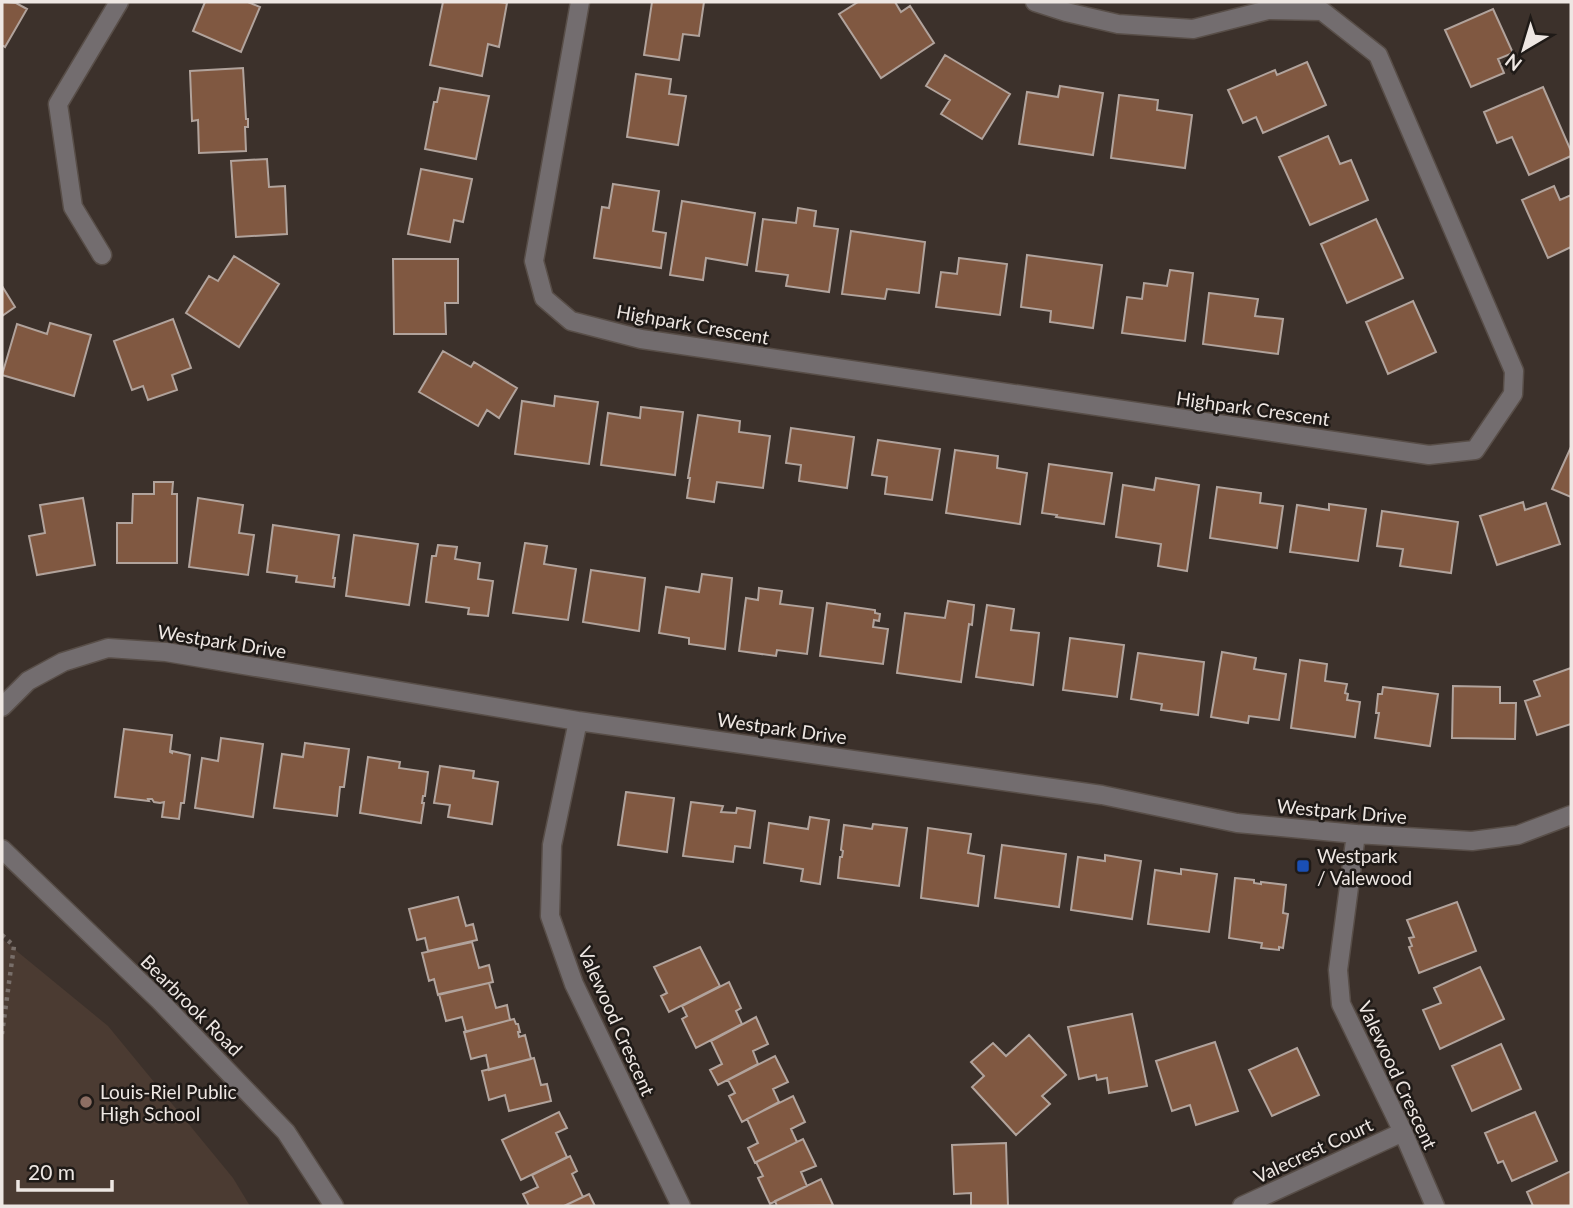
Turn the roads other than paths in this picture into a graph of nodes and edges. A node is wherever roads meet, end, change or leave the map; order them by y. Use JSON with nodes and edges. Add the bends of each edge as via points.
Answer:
{"nodes":[{"id":1,"x":119,"y":2,"type":"edge"},
{"id":2,"x":580,"y":2,"type":"edge"},
{"id":3,"x":1035,"y":2,"type":"edge"},
{"id":4,"x":102,"y":255,"type":"dead end"},
{"id":5,"x":2,"y":707,"type":"edge"},
{"id":6,"x":579,"y":721,"type":"junction"},
{"id":7,"x":1571,"y":815,"type":"edge"},
{"id":8,"x":1356,"y":834,"type":"junction"},
{"id":9,"x":2,"y":849,"type":"edge"},
{"id":10,"x":1403,"y":1132,"type":"junction"},
{"id":11,"x":334,"y":1206,"type":"edge"},
{"id":12,"x":681,"y":1206,"type":"edge"},
{"id":13,"x":1242,"y":1206,"type":"edge"},
{"id":14,"x":1435,"y":1206,"type":"edge"}],
"edges":[{"from":1,"to":4,"type":"street","via":[[58,104],[73,207]]},
{"from":2,"to":3,"type":"street","name":"Highpark Crescent","via":[[534,261],[544,298],[571,321],[641,340],[1415,453],[1475,450],[1513,394],[1514,371],[1378,55],[1322,11],[1268,10],[1193,29],[1118,24]]},
{"from":5,"to":6,"type":"street","name":"Westpark Drive","via":[[28,681],[51,668],[108,648],[166,652]]},
{"from":6,"to":8,"type":"street","name":"Westpark Drive","via":[[1102,794],[1237,823]]},
{"from":6,"to":12,"type":"street","name":"Valewood Crescent","via":[[552,845],[550,916],[574,984]]},
{"from":7,"to":8,"type":"street","name":"Westpark Drive","via":[[1518,835],[1472,841]]},
{"from":8,"to":10,"type":"street","name":"Valewood Crescent","via":[[1338,970],[1341,1004]]},
{"from":9,"to":11,"type":"street","name":"Bearbrook Road","via":[[160,1001],[286,1132]]},
{"from":10,"to":13,"type":"street","name":"Valecrest Court"},
{"from":10,"to":14,"type":"street","name":"Valewood Crescent"}]}
